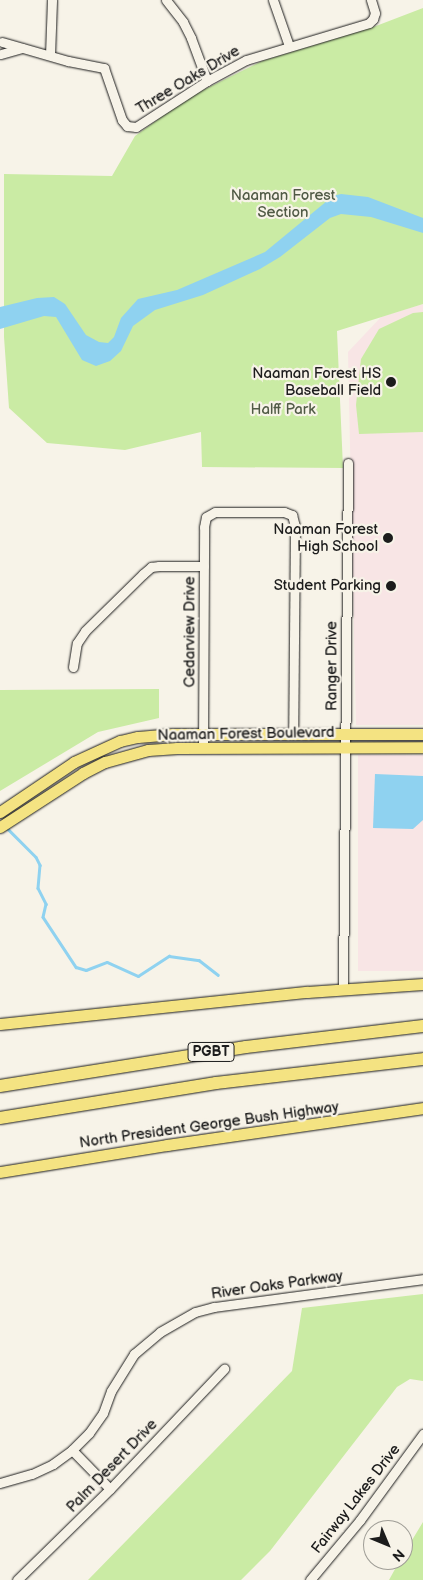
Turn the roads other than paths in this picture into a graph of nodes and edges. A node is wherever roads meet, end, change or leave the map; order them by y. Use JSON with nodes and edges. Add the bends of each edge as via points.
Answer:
{"nodes":[{"id":1,"x":52,"y":0,"type":"edge"},
{"id":2,"x":166,"y":0,"type":"edge"},
{"id":3,"x":273,"y":0,"type":"edge"},
{"id":4,"x":371,"y":0,"type":"edge"},
{"id":5,"x":1,"y":41,"type":"edge"},
{"id":6,"x":289,"y":46,"type":"junction"},
{"id":7,"x":23,"y":48,"type":"junction"},
{"id":8,"x":0,"y":55,"type":"edge"},
{"id":9,"x":50,"y":55,"type":"junction"},
{"id":10,"x":207,"y":81,"type":"junction"},
{"id":11,"x":348,"y":463,"type":"dead end"},
{"id":12,"x":204,"y":566,"type":"junction"},
{"id":13,"x":73,"y":667,"type":"dead end"},
{"id":14,"x":204,"y":734,"type":"junction"},
{"id":15,"x":423,"y":734,"type":"edge"},
{"id":16,"x":293,"y":735,"type":"junction"},
{"id":17,"x":346,"y":735,"type":"junction"},
{"id":18,"x":423,"y":747,"type":"edge"},
{"id":19,"x":203,"y":748,"type":"junction"},
{"id":20,"x":346,"y":748,"type":"junction"},
{"id":21,"x":76,"y":761,"type":"junction"},
{"id":22,"x":83,"y":773,"type":"junction"},
{"id":23,"x":0,"y":812,"type":"edge"},
{"id":24,"x":0,"y":828,"type":"edge"},
{"id":25,"x":423,"y":984,"type":"edge"},
{"id":26,"x":343,"y":990,"type":"junction"},
{"id":27,"x":0,"y":1019,"type":"edge"},
{"id":28,"x":30,"y":1020,"type":"junction"},
{"id":29,"x":0,"y":1024,"type":"edge"},
{"id":30,"x":423,"y":1026,"type":"edge"},
{"id":31,"x":0,"y":1028,"type":"edge"},
{"id":32,"x":423,"y":1059,"type":"edge"},
{"id":33,"x":0,"y":1086,"type":"edge"},
{"id":34,"x":423,"y":1108,"type":"edge"},
{"id":35,"x":0,"y":1118,"type":"edge"},
{"id":36,"x":0,"y":1172,"type":"edge"},
{"id":37,"x":423,"y":1279,"type":"edge"},
{"id":38,"x":224,"y":1369,"type":"dead end"},
{"id":39,"x":423,"y":1434,"type":"edge"},
{"id":40,"x":72,"y":1450,"type":"junction"},
{"id":41,"x":0,"y":1483,"type":"edge"},
{"id":42,"x":110,"y":1489,"type":"junction"},
{"id":43,"x":17,"y":1580,"type":"edge"},
{"id":44,"x":310,"y":1580,"type":"edge"}],
"edges":[{"from":1,"to":9,"type":"street"},
{"from":2,"to":10,"type":"street","via":[[183,22]]},
{"from":3,"to":6,"type":"street"},
{"from":4,"to":6,"type":"street","name":"Three Oaks Drive","via":[[375,13],[369,23]]},
{"from":5,"to":7,"type":"street","name":"Three Oaks Drive"},
{"from":5,"to":8,"type":"street","via":[[4,48]]},
{"from":6,"to":10,"type":"street","name":"Three Oaks Drive","via":[[246,60]]},
{"from":7,"to":8,"type":"street","name":"Three Oaks Drive"},
{"from":7,"to":9,"type":"street","name":"Three Oaks Drive"},
{"from":9,"to":10,"type":"street","name":"Three Oaks Drive","via":[[104,68],[122,120],[131,127],[136,127]]},
{"from":11,"to":17,"type":"street","name":"Ranger Drive"},
{"from":12,"to":13,"type":"street","via":[[151,567],[85,631],[77,643]]},
{"from":12,"to":14,"type":"street","name":"Cedarview Drive"},
{"from":12,"to":16,"type":"street","name":"Cedarview Drive","via":[[206,517],[215,512],[284,512],[292,516],[295,526]]},
{"from":14,"to":16,"type":"main road","name":"Naaman Forest Boulevard"},
{"from":14,"to":19,"type":"street","name":"Cedarview Drive"},
{"from":14,"to":21,"type":"main road","name":"Naaman Forest Boulevard","via":[[138,737],[120,741]]},
{"from":15,"to":17,"type":"main road","name":"Naaman Forest Boulevard"},
{"from":16,"to":17,"type":"main road","name":"Naaman Forest Boulevard"},
{"from":17,"to":20,"type":"street","name":"Ranger Drive"},
{"from":18,"to":20,"type":"main road","name":"Naaman Forest Boulevard"},
{"from":19,"to":20,"type":"main road","name":"Naaman Forest Boulevard"},
{"from":19,"to":22,"type":"main road","name":"Naaman Forest Boulevard","via":[[148,750],[105,762]]},
{"from":20,"to":26,"type":"street","name":"Ranger Drive"},
{"from":21,"to":22,"type":"main road"},
{"from":21,"to":23,"type":"main road","name":"Naaman Forest Boulevard"},
{"from":22,"to":24,"type":"main road","name":"Naaman Forest Boulevard"},
{"from":25,"to":26,"type":"main road"},
{"from":26,"to":28,"type":"main road"},
{"from":27,"to":28,"type":"main road","via":[[24,1017]]},
{"from":28,"to":29,"type":"main road"},
{"from":28,"to":31,"type":"main road","via":[[21,1025]]},
{"from":30,"to":33,"type":"highway","number":"PGBT","via":[[246,1046]]},
{"from":32,"to":35,"type":"highway","number":"PGBT","via":[[216,1083]]},
{"from":34,"to":36,"type":"main road","name":"North President George Bush Highway"},
{"from":37,"to":40,"type":"street","name":"River Oaks Parkway","via":[[214,1306],[195,1312],[160,1332],[134,1354],[111,1391],[102,1413]]},
{"from":38,"to":42,"type":"street","name":"Palm Desert Drive"},
{"from":39,"to":44,"type":"street","name":"Fairway Lakes Drive","via":[[360,1520]]},
{"from":40,"to":41,"type":"street","name":"River Oaks Parkway","via":[[32,1474]]},
{"from":40,"to":42,"type":"street"},
{"from":42,"to":43,"type":"street","name":"Palm Desert Drive"}]}
